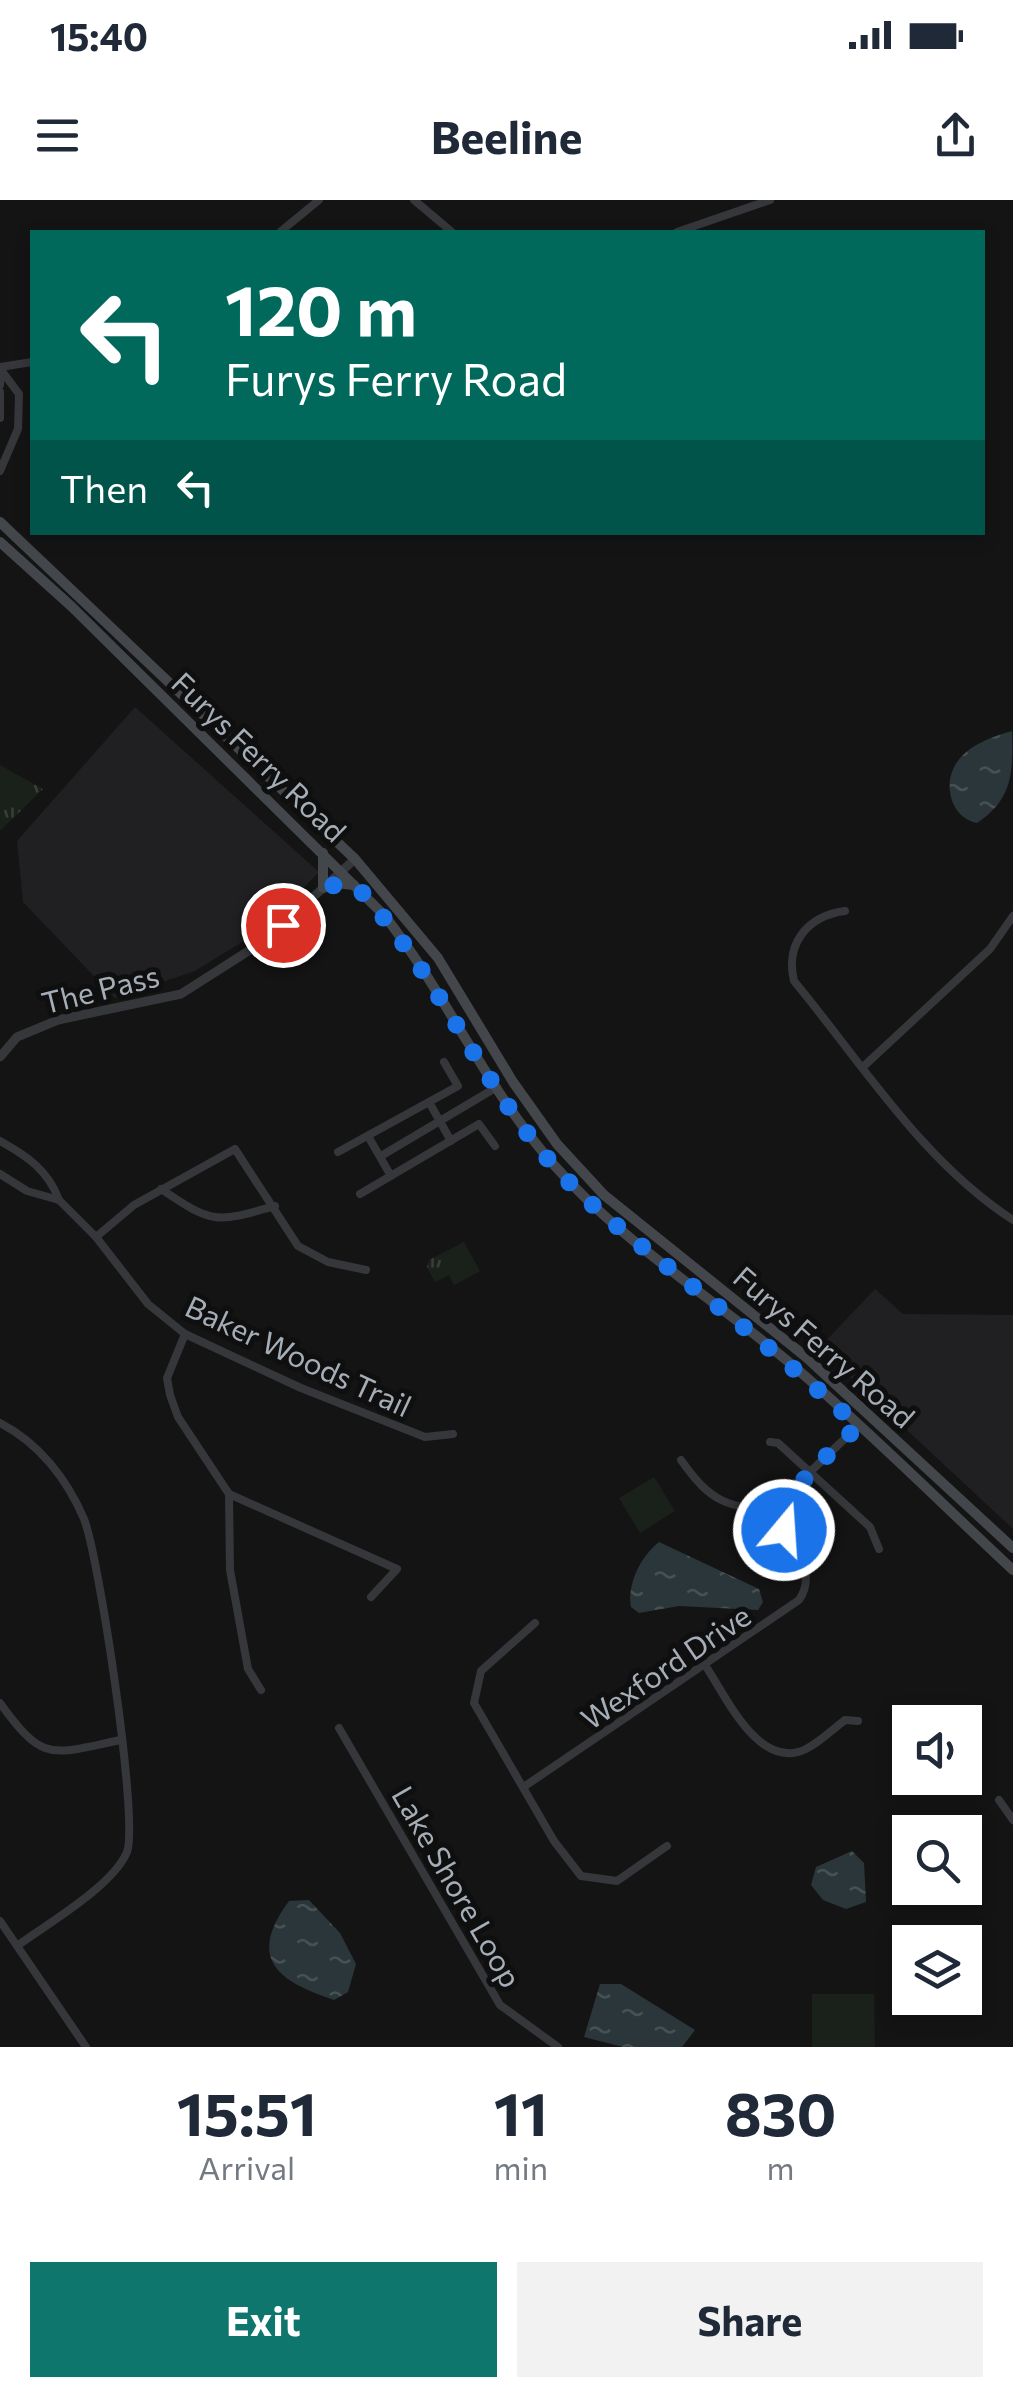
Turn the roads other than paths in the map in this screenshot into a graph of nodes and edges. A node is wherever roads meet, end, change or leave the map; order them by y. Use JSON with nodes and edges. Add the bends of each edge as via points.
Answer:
{"nodes":[{"id":1,"x":319,"y":200,"type":"edge"},
{"id":2,"x":414,"y":200,"type":"edge"},
{"id":3,"x":770,"y":200,"type":"edge"},
{"id":4,"x":282,"y":230,"type":"edge"},
{"id":5,"x":450,"y":230,"type":"edge"},
{"id":6,"x":683,"y":230,"type":"edge"},
{"id":7,"x":30,"y":362,"type":"edge"},
{"id":8,"x":0,"y":369,"type":"edge"},
{"id":9,"x":0,"y":384,"type":"edge"},
{"id":10,"x":0,"y":392,"type":"edge"},
{"id":11,"x":0,"y":419,"type":"edge"},
{"id":12,"x":18,"y":422,"type":"junction"},
{"id":13,"x":0,"y":471,"type":"edge"},
{"id":14,"x":0,"y":522,"type":"edge"},
{"id":15,"x":0,"y":542,"type":"edge"},
{"id":16,"x":163,"y":674,"type":"junction"},
{"id":17,"x":152,"y":685,"type":"junction"},
{"id":18,"x":323,"y":852,"type":"junction"},
{"id":19,"x":355,"y":859,"type":"junction"},
{"id":20,"x":340,"y":869,"type":"junction"},
{"id":21,"x":356,"y":886,"type":"junction"},
{"id":22,"x":323,"y":888,"type":"junction"},
{"id":23,"x":845,"y":911,"type":"dead end"},
{"id":24,"x":1013,"y":916,"type":"edge"},
{"id":25,"x":0,"y":1057,"type":"edge"},
{"id":26,"x":444,"y":1062,"type":"dead end"},
{"id":27,"x":864,"y":1066,"type":"junction"},
{"id":28,"x":497,"y":1087,"type":"junction"},
{"id":29,"x":429,"y":1102,"type":"junction"},
{"id":30,"x":440,"y":1121,"type":"junction"},
{"id":31,"x":368,"y":1136,"type":"junction"},
{"id":32,"x":451,"y":1140,"type":"junction"},
{"id":33,"x":0,"y":1141,"type":"edge"},
{"id":34,"x":495,"y":1146,"type":"dead end"},
{"id":35,"x":338,"y":1152,"type":"dead end"},
{"id":36,"x":381,"y":1156,"type":"junction"},
{"id":37,"x":0,"y":1174,"type":"edge"},
{"id":38,"x":391,"y":1176,"type":"junction"},
{"id":39,"x":161,"y":1189,"type":"junction"},
{"id":40,"x":360,"y":1194,"type":"dead end"},
{"id":41,"x":59,"y":1200,"type":"junction"},
{"id":42,"x":274,"y":1206,"type":"junction"},
{"id":43,"x":1013,"y":1220,"type":"edge"},
{"id":44,"x":96,"y":1237,"type":"junction"},
{"id":45,"x":366,"y":1270,"type":"dead end"},
{"id":46,"x":185,"y":1334,"type":"junction"},
{"id":47,"x":0,"y":1423,"type":"edge"},
{"id":48,"x":858,"y":1426,"type":"junction"},
{"id":49,"x":453,"y":1434,"type":"dead end"},
{"id":50,"x":770,"y":1442,"type":"dead end"},
{"id":51,"x":682,"y":1460,"type":"dead end"},
{"id":52,"x":810,"y":1472,"type":"junction"},
{"id":53,"x":229,"y":1494,"type":"junction"},
{"id":54,"x":779,"y":1512,"type":"junction"},
{"id":55,"x":1013,"y":1548,"type":"edge"},
{"id":56,"x":879,"y":1549,"type":"dead end"},
{"id":57,"x":1013,"y":1570,"type":"edge"},
{"id":58,"x":371,"y":1597,"type":"dead end"},
{"id":59,"x":535,"y":1624,"type":"dead end"},
{"id":60,"x":705,"y":1664,"type":"junction"},
{"id":61,"x":261,"y":1690,"type":"dead end"},
{"id":62,"x":0,"y":1702,"type":"edge"},
{"id":63,"x":858,"y":1722,"type":"dead end"},
{"id":64,"x":340,"y":1728,"type":"dead end"},
{"id":65,"x":121,"y":1740,"type":"junction"},
{"id":66,"x":525,"y":1786,"type":"junction"},
{"id":67,"x":999,"y":1800,"type":"dead end"},
{"id":68,"x":1013,"y":1820,"type":"edge"},
{"id":69,"x":667,"y":1846,"type":"dead end"},
{"id":70,"x":0,"y":1921,"type":"edge"},
{"id":71,"x":18,"y":1946,"type":"junction"},
{"id":72,"x":86,"y":2047,"type":"edge"},
{"id":73,"x":558,"y":2047,"type":"edge"}],
"edges":[{"from":1,"to":4,"type":"street"},
{"from":2,"to":5,"type":"street"},
{"from":3,"to":6,"type":"street"},
{"from":7,"to":8,"type":"street"},
{"from":8,"to":9,"type":"street"},
{"from":8,"to":12,"type":"street","via":[[20,394]]},
{"from":10,"to":11,"type":"street"},
{"from":11,"to":12,"type":"street"},
{"from":12,"to":13,"type":"street"},
{"from":14,"to":16,"type":"main road","name":"Furys Ferry Road"},
{"from":15,"to":17,"type":"main road","name":"Furys Ferry Road"},
{"from":16,"to":17,"type":"main road"},
{"from":16,"to":19,"type":"main road","name":"Furys Ferry Road"},
{"from":17,"to":18,"type":"main road","name":"Furys Ferry Road"},
{"from":18,"to":20,"type":"main road","name":"Furys Ferry Road"},
{"from":18,"to":22,"type":"main road"},
{"from":19,"to":20,"type":"street","name":"The Pass"},
{"from":19,"to":55,"type":"main road","name":"Furys Ferry Road","via":[[438,958],[567,1157],[662,1244],[806,1357]]},
{"from":20,"to":21,"type":"main road","name":"Furys Ferry Road"},
{"from":20,"to":22,"type":"street","name":"The Pass"},
{"from":21,"to":22,"type":"main road"},
{"from":21,"to":28,"type":"main road","name":"Furys Ferry Road","via":[[422,964]]},
{"from":22,"to":25,"type":"street","name":"The Pass","via":[[267,939],[181,994],[58,1020],[17,1037]]},
{"from":23,"to":27,"type":"street","via":[[798,935],[789,960],[794,981]]},
{"from":24,"to":27,"type":"street","via":[[990,949]]},
{"from":26,"to":29,"type":"street","via":[[458,1086]]},
{"from":27,"to":43,"type":"street","via":[[934,1155]]},
{"from":28,"to":30,"type":"street"},
{"from":28,"to":48,"type":"main road","name":"Furys Ferry Road","via":[[553,1164],[592,1204]]},
{"from":29,"to":30,"type":"street"},
{"from":29,"to":31,"type":"street"},
{"from":30,"to":32,"type":"street"},
{"from":30,"to":36,"type":"street"},
{"from":31,"to":35,"type":"street"},
{"from":31,"to":36,"type":"street"},
{"from":32,"to":34,"type":"street","via":[[480,1124]]},
{"from":32,"to":38,"type":"street"},
{"from":33,"to":41,"type":"street","name":"Baker Woods Trail","via":[[32,1160]]},
{"from":36,"to":38,"type":"street"},
{"from":37,"to":41,"type":"street","name":"Baker Woods Trail"},
{"from":38,"to":40,"type":"street"},
{"from":39,"to":42,"type":"street","via":[[204,1218],[231,1219]]},
{"from":39,"to":42,"type":"street","via":[[235,1149]]},
{"from":39,"to":44,"type":"street"},
{"from":41,"to":44,"type":"street","name":"Baker Woods Trail"},
{"from":42,"to":45,"type":"street","via":[[298,1246],[328,1262]]},
{"from":44,"to":46,"type":"street","name":"Baker Woods Trail","via":[[148,1304]]},
{"from":46,"to":49,"type":"street","name":"Baker Woods Trail","via":[[425,1437]]},
{"from":46,"to":53,"type":"street","via":[[167,1378],[170,1395]]},
{"from":47,"to":65,"type":"street","via":[[56,1469],[84,1519]]},
{"from":48,"to":52,"type":"street"},
{"from":48,"to":57,"type":"main road","name":"Furys Ferry Road"},
{"from":50,"to":52,"type":"street"},
{"from":51,"to":54,"type":"street","via":[[704,1492],[720,1502]]},
{"from":52,"to":54,"type":"street"},
{"from":52,"to":56,"type":"street","via":[[870,1526]]},
{"from":53,"to":58,"type":"street","via":[[397,1569]]},
{"from":53,"to":61,"type":"street","via":[[230,1570],[248,1669]]},
{"from":54,"to":60,"type":"street","name":"Wexford Drive","via":[[808,1572],[806,1591],[784,1614]]},
{"from":59,"to":66,"type":"street","via":[[480,1670],[475,1686],[474,1703]]},
{"from":60,"to":63,"type":"street","via":[[752,1736],[770,1749],[789,1754],[845,1720]]},
{"from":60,"to":66,"type":"street","name":"Wexford Drive"},
{"from":62,"to":65,"type":"street","via":[[37,1747],[58,1753]]},
{"from":64,"to":73,"type":"street","name":"Lake Shore Loop","via":[[500,2005]]},
{"from":65,"to":71,"type":"street","via":[[129,1793],[125,1856],[114,1872]]},
{"from":66,"to":69,"type":"street","via":[[581,1876],[618,1881]]},
{"from":67,"to":68,"type":"street"},
{"from":70,"to":71,"type":"street"},
{"from":71,"to":72,"type":"street"}]}
